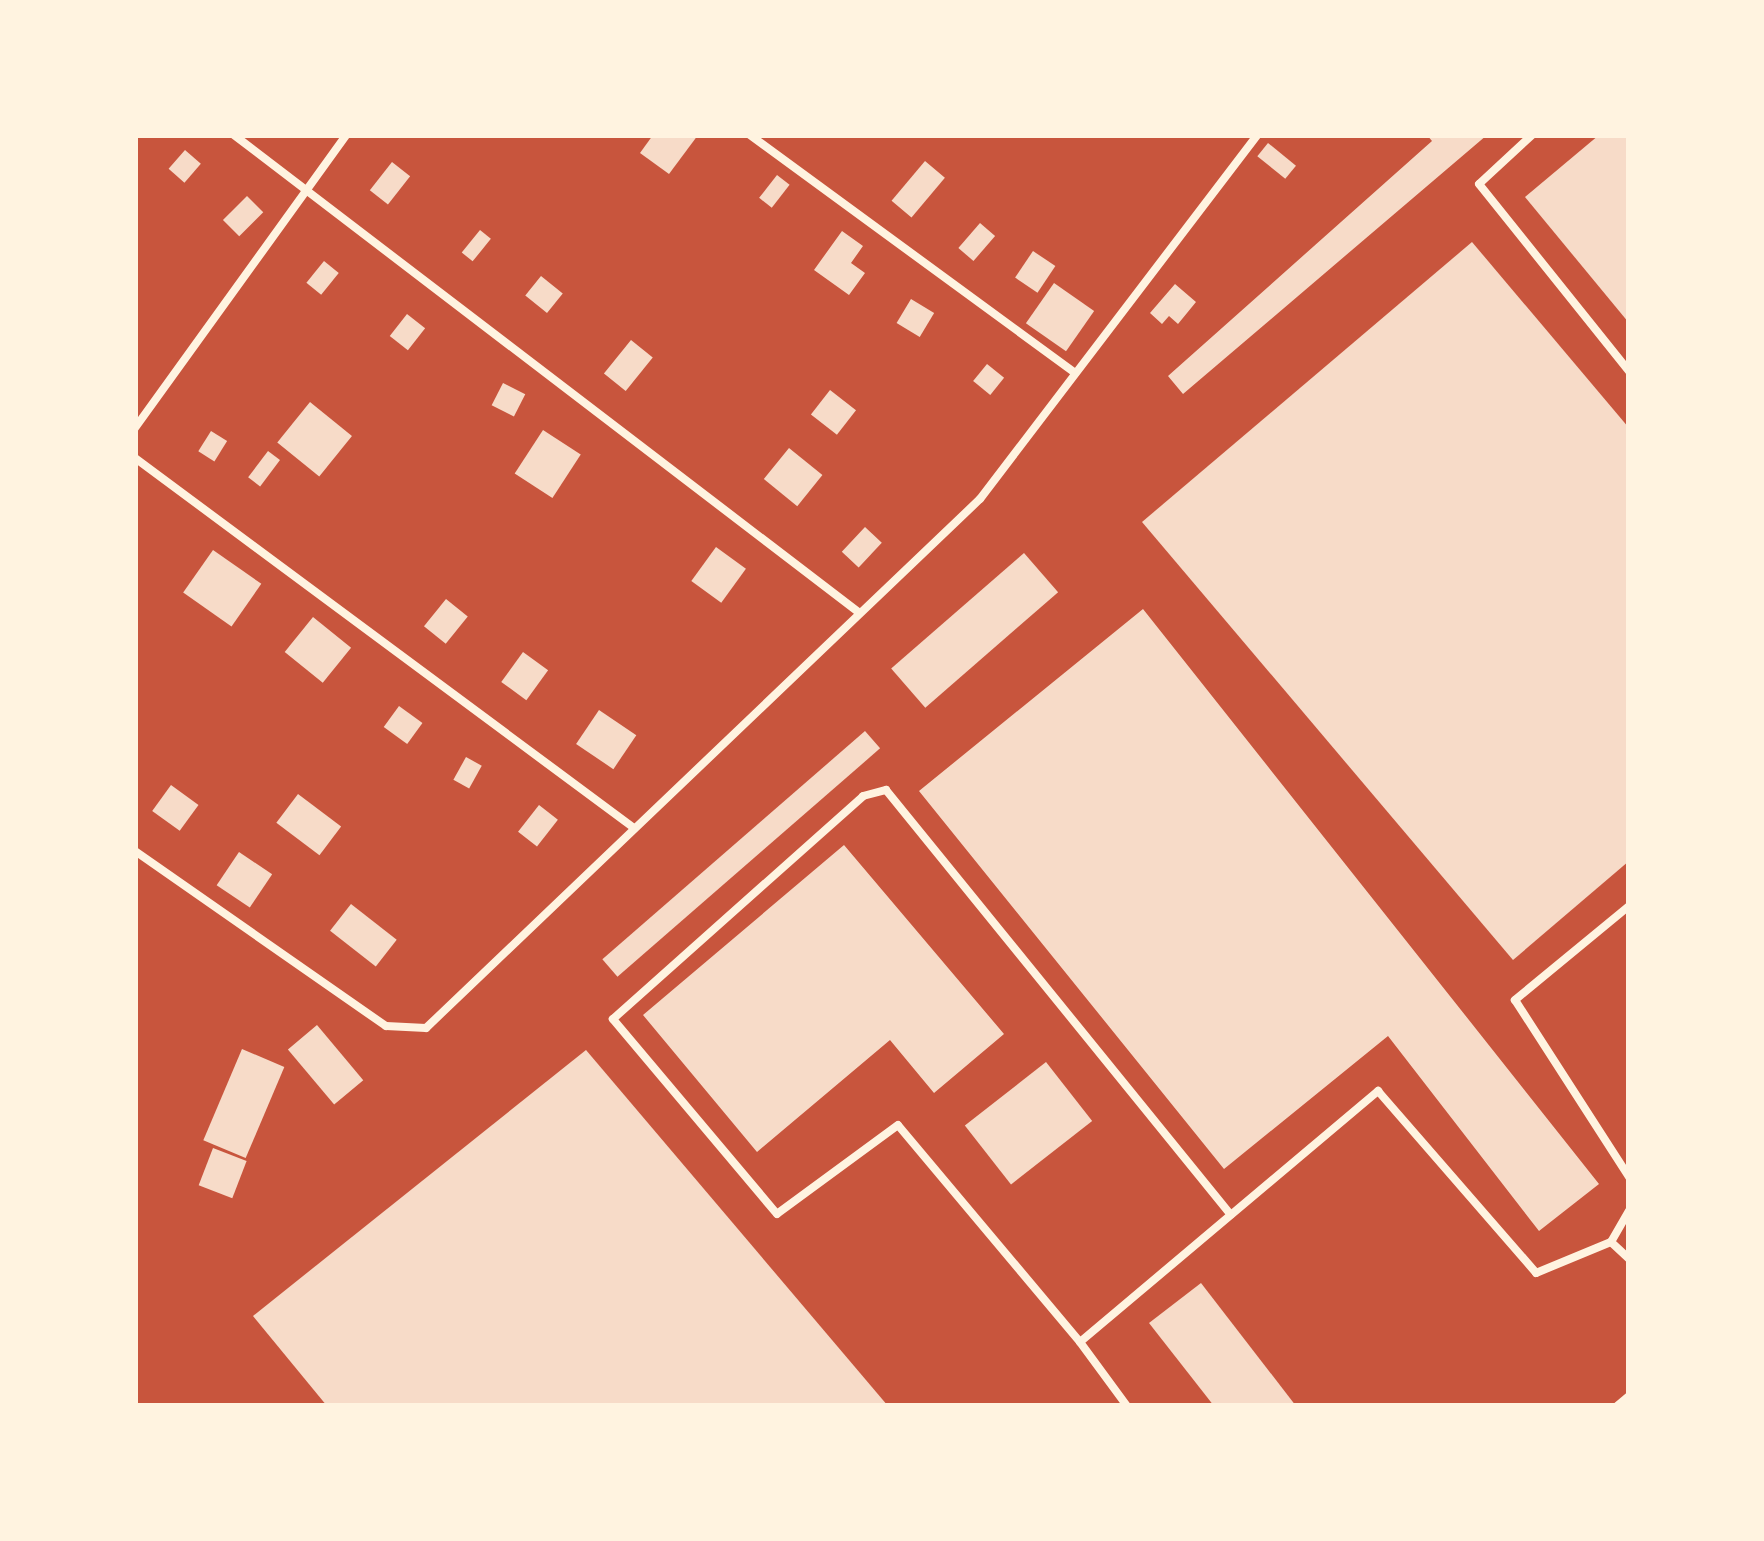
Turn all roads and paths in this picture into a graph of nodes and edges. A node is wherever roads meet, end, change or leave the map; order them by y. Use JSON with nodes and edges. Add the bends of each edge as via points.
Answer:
{"nodes":[{"id":1,"x":234,"y":135,"type":"edge"},
{"id":2,"x":346,"y":135,"type":"edge"},
{"id":3,"x":750,"y":135,"type":"edge"},
{"id":4,"x":1257,"y":135,"type":"edge"},
{"id":5,"x":1532,"y":135,"type":"edge"},
{"id":6,"x":305,"y":188,"type":"junction"},
{"id":7,"x":1629,"y":371,"type":"edge"},
{"id":8,"x":1075,"y":374,"type":"junction"},
{"id":9,"x":135,"y":428,"type":"edge"},
{"id":10,"x":135,"y":458,"type":"edge"},
{"id":11,"x":857,"y":610,"type":"junction"},
{"id":12,"x":634,"y":828,"type":"junction"},
{"id":13,"x":135,"y":850,"type":"edge"},
{"id":14,"x":1629,"y":906,"type":"edge"},
{"id":15,"x":1629,"y":1177,"type":"edge"},
{"id":16,"x":1629,"y":1211,"type":"edge"},
{"id":17,"x":1232,"y":1215,"type":"junction"},
{"id":18,"x":1620,"y":1227,"type":"junction"},
{"id":19,"x":1629,"y":1234,"type":"edge"},
{"id":20,"x":1611,"y":1242,"type":"junction"},
{"id":21,"x":1629,"y":1259,"type":"edge"},
{"id":22,"x":1080,"y":1342,"type":"junction"},
{"id":23,"x":1629,"y":1396,"type":"edge"},
{"id":24,"x":1127,"y":1406,"type":"edge"},
{"id":25,"x":1617,"y":1406,"type":"edge"}],
"edges":[{"from":1,"to":6,"type":"lane"},
{"from":2,"to":6,"type":"lane"},
{"from":3,"to":8,"type":"lane"},
{"from":4,"to":8,"type":"lane"},
{"from":5,"to":7,"type":"lane","via":[[1479,184]]},
{"from":6,"to":9,"type":"lane"},
{"from":6,"to":11,"type":"lane"},
{"from":8,"to":11,"type":"lane","via":[[980,499]]},
{"from":10,"to":12,"type":"lane"},
{"from":11,"to":12,"type":"lane"},
{"from":12,"to":13,"type":"lane","via":[[426,1028],[386,1026]]},
{"from":14,"to":15,"type":"lane","via":[[1515,1000]]},
{"from":16,"to":18,"type":"lane"},
{"from":17,"to":20,"type":"lane","via":[[1378,1091],[1536,1273]]},
{"from":17,"to":22,"type":"lane"},
{"from":17,"to":22,"type":"lane","via":[[886,790],[863,796],[613,1019],[777,1214],[898,1125]]},
{"from":18,"to":19,"type":"lane"},
{"from":18,"to":20,"type":"lane"},
{"from":20,"to":21,"type":"lane"},
{"from":22,"to":24,"type":"lane"},
{"from":23,"to":25,"type":"lane"}]}
